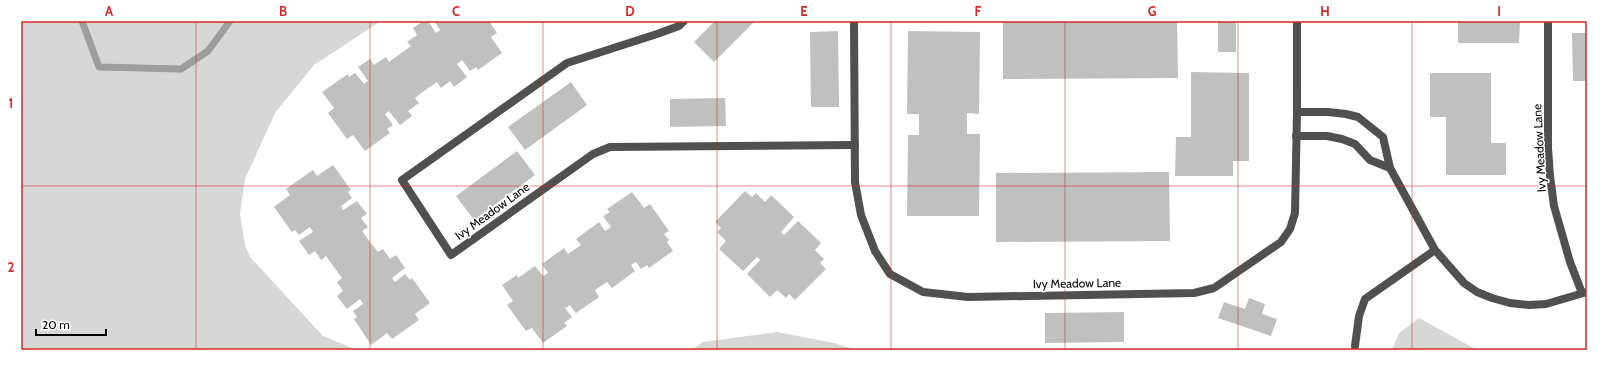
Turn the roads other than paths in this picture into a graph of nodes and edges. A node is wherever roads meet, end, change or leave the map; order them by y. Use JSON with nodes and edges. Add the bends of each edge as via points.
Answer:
{"nodes":[{"id":1,"x":684,"y":21,"type":"edge"},
{"id":2,"x":854,"y":21,"type":"edge"},
{"id":3,"x":1296,"y":21,"type":"edge"},
{"id":4,"x":1548,"y":21,"type":"edge"},
{"id":5,"x":1297,"y":112,"type":"junction"},
{"id":6,"x":1296,"y":136,"type":"junction"},
{"id":7,"x":856,"y":145,"type":"junction"},
{"id":8,"x":1390,"y":168,"type":"junction"},
{"id":9,"x":1435,"y":250,"type":"junction"},
{"id":10,"x":1584,"y":293,"type":"edge"},
{"id":11,"x":1355,"y":346,"type":"dead end"}],
"edges":[{"from":1,"to":7,"type":"street","name":"Ivy Meadow Lane","via":[[679,26],[657,34],[567,63],[402,180],[451,255],[593,154],[610,147]]},
{"from":2,"to":7,"type":"street","name":"Ivy Meadow Lane"},
{"from":3,"to":5,"type":"street","name":"Ivy Meadow Lane"},
{"from":4,"to":10,"type":"street","name":"Ivy Meadow Lane","via":[[1550,176],[1554,206],[1570,262]]},
{"from":5,"to":6,"type":"street","name":"Ivy Meadow Lane"},
{"from":5,"to":8,"type":"street","name":"Ivy Meadow Lane","via":[[1328,112],[1358,117],[1383,137]]},
{"from":6,"to":7,"type":"street","name":"Ivy Meadow Lane","via":[[1295,213],[1290,229],[1281,242],[1214,288],[1187,294],[968,297],[923,292],[890,274],[875,251],[860,215],[856,182]]},
{"from":6,"to":8,"type":"street","via":[[1327,136],[1342,139],[1355,144],[1370,160]]},
{"from":8,"to":9,"type":"street","name":"Ivy Meadow Lane"},
{"from":9,"to":10,"type":"street","name":"Ivy Meadow Lane","via":[[1464,283],[1492,298],[1529,305],[1546,304]]},
{"from":9,"to":11,"type":"street","via":[[1365,299],[1359,316]]}]}
